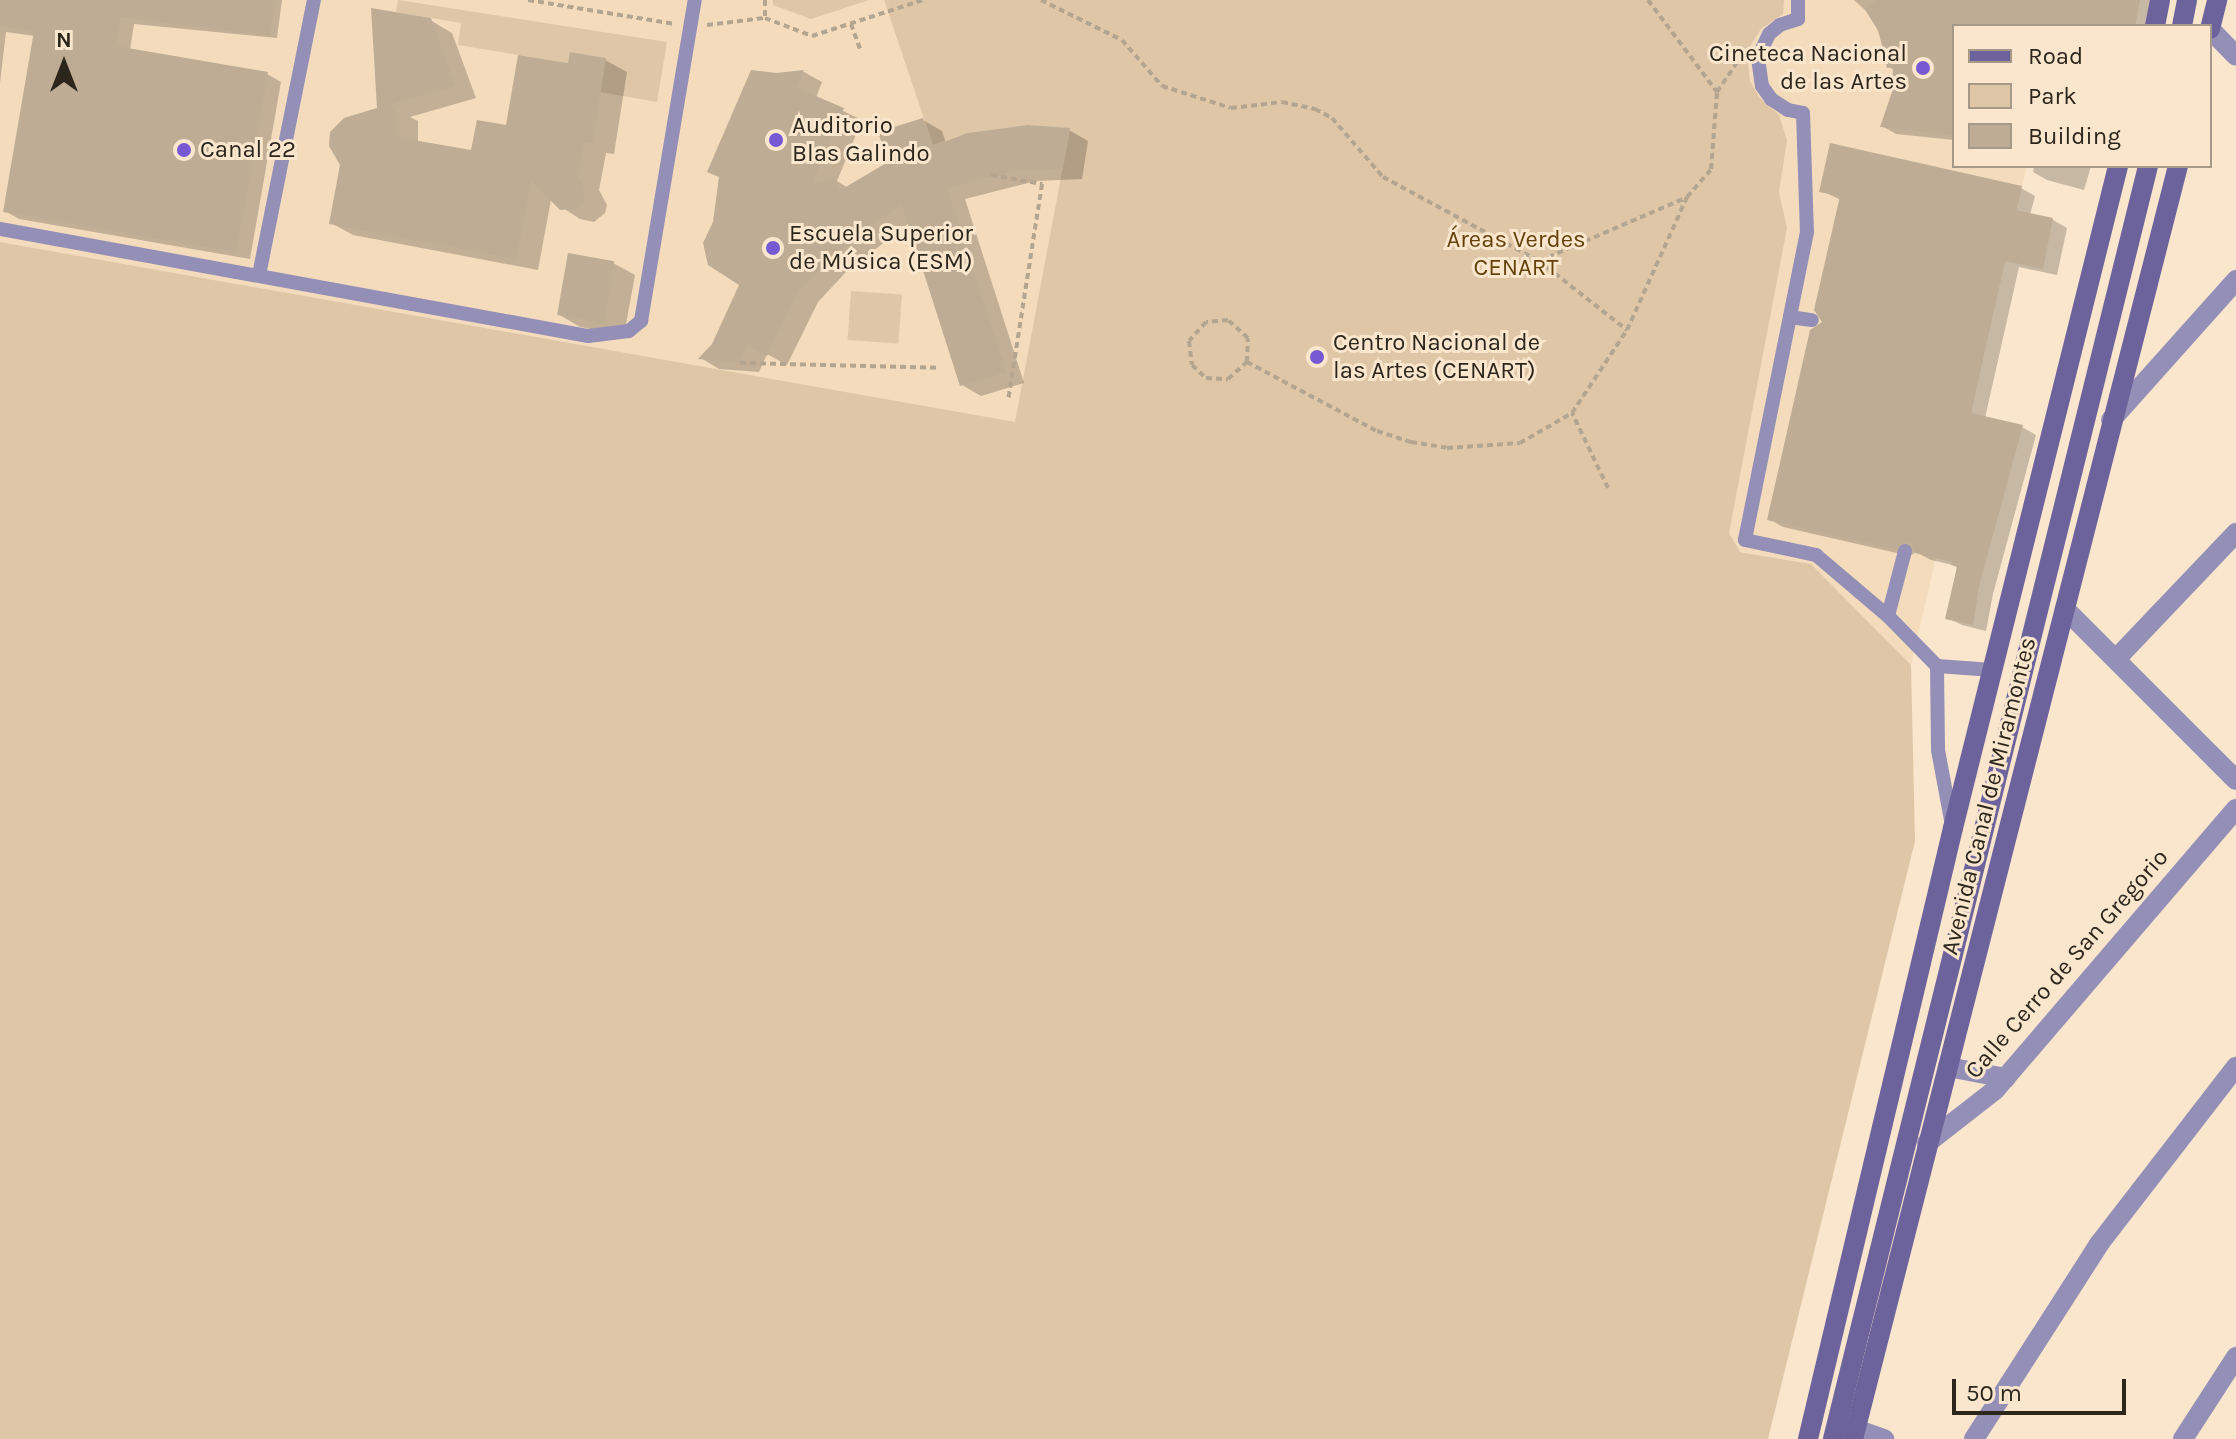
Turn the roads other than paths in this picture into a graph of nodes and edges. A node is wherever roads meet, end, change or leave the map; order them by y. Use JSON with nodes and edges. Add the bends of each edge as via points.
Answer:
{"nodes":[{"id":1,"x":314,"y":0,"type":"edge"},
{"id":2,"x":695,"y":0,"type":"edge"},
{"id":3,"x":1798,"y":0,"type":"edge"},
{"id":4,"x":2160,"y":0,"type":"edge"},
{"id":5,"x":2187,"y":0,"type":"edge"},
{"id":6,"x":2217,"y":0,"type":"edge"},
{"id":7,"x":2155,"y":24,"type":"edge"},
{"id":8,"x":2182,"y":24,"type":"edge"},
{"id":9,"x":2211,"y":24,"type":"edge"},
{"id":10,"x":2212,"y":31,"type":"edge"},
{"id":11,"x":2236,"y":56,"type":"edge"},
{"id":12,"x":2117,"y":168,"type":"edge"},
{"id":13,"x":2148,"y":168,"type":"edge"},
{"id":14,"x":2178,"y":168,"type":"edge"},
{"id":15,"x":2109,"y":199,"type":"junction"},
{"id":16,"x":2166,"y":216,"type":"junction"},
{"id":17,"x":0,"y":229,"type":"edge"},
{"id":18,"x":2095,"y":257,"type":"junction"},
{"id":19,"x":259,"y":275,"type":"junction"},
{"id":20,"x":2236,"y":280,"type":"edge"},
{"id":21,"x":2145,"y":284,"type":"junction"},
{"id":22,"x":1790,"y":317,"type":"junction"},
{"id":23,"x":1812,"y":320,"type":"dead end"},
{"id":24,"x":2109,"y":423,"type":"junction"},
{"id":25,"x":2236,"y":533,"type":"edge"},
{"id":26,"x":1905,"y":551,"type":"dead end"},
{"id":27,"x":2065,"y":609,"type":"junction"},
{"id":28,"x":1888,"y":616,"type":"junction"},
{"id":29,"x":2051,"y":655,"type":"junction"},
{"id":30,"x":2117,"y":658,"type":"junction"},
{"id":31,"x":1937,"y":666,"type":"junction"},
{"id":32,"x":1993,"y":670,"type":"junction"},
{"id":33,"x":2008,"y":736,"type":"junction"},
{"id":34,"x":2236,"y":780,"type":"edge"},
{"id":35,"x":2236,"y":809,"type":"edge"},
{"id":36,"x":1953,"y":828,"type":"junction"},
{"id":37,"x":1948,"y":1067,"type":"junction"},
{"id":38,"x":2236,"y":1067,"type":"edge"},
{"id":39,"x":2006,"y":1078,"type":"junction"},
{"id":40,"x":1927,"y":1143,"type":"junction"},
{"id":41,"x":2236,"y":1357,"type":"edge"},
{"id":42,"x":1854,"y":1434,"type":"edge"},
{"id":43,"x":1808,"y":1439,"type":"edge"},
{"id":44,"x":1833,"y":1439,"type":"edge"},
{"id":45,"x":1884,"y":1439,"type":"edge"},
{"id":46,"x":1974,"y":1439,"type":"edge"},
{"id":47,"x":2183,"y":1439,"type":"edge"}],
"edges":[{"from":1,"to":19,"type":"lane"},
{"from":2,"to":19,"type":"lane","via":[[641,321],[629,331],[588,336]]},
{"from":3,"to":22,"type":"lane","via":[[1798,19],[1780,25],[1762,45],[1758,71],[1762,86],[1779,105],[1803,113],[1807,232]]},
{"from":4,"to":7,"type":"main road"},
{"from":5,"to":8,"type":"main road"},
{"from":6,"to":9,"type":"main road"},
{"from":10,"to":11,"type":"street"},
{"from":12,"to":15,"type":"main road","name":"Avenida Canal de Miramontes"},
{"from":13,"to":33,"type":"main road","name":"Avenida Canal de Miramontes"},
{"from":14,"to":16,"type":"main road","name":"Avenida Canal de Miramontes"},
{"from":15,"to":16,"type":"main road","via":[[2117,223],[2131,231],[2152,230]]},
{"from":15,"to":18,"type":"main road","name":"Avenida Canal de Miramontes"},
{"from":16,"to":21,"type":"main road","name":"Avenida Canal de Miramontes"},
{"from":17,"to":19,"type":"lane"},
{"from":18,"to":21,"type":"main road","via":[[2112,250],[2129,253],[2142,266]]},
{"from":18,"to":32,"type":"main road","name":"Avenida Canal de Miramontes"},
{"from":20,"to":24,"type":"street"},
{"from":21,"to":24,"type":"main road","name":"Avenida Canal de Miramontes"},
{"from":22,"to":23,"type":"lane"},
{"from":22,"to":28,"type":"lane","via":[[1745,540],[1816,555]]},
{"from":24,"to":27,"type":"main road","name":"Avenida Canal de Miramontes"},
{"from":25,"to":30,"type":"street"},
{"from":26,"to":28,"type":"lane"},
{"from":27,"to":29,"type":"main road","name":"Avenida Canal de Miramontes"},
{"from":27,"to":30,"type":"street"},
{"from":28,"to":31,"type":"lane"},
{"from":29,"to":33,"type":"main road"},
{"from":29,"to":37,"type":"main road","name":"Avenida Canal de Miramontes"},
{"from":30,"to":34,"type":"street"},
{"from":31,"to":32,"type":"lane"},
{"from":31,"to":36,"type":"lane","via":[[1938,750]]},
{"from":32,"to":36,"type":"main road","name":"Avenida Canal de Miramontes"},
{"from":33,"to":44,"type":"main road","name":"Avenida Canal de Miramontes"},
{"from":35,"to":39,"type":"street","name":"Calle Cerro de San Gregorio"},
{"from":36,"to":43,"type":"main road","name":"Avenida Canal de Miramontes"},
{"from":37,"to":39,"type":"street"},
{"from":37,"to":40,"type":"main road","name":"Avenida Canal de Miramontes"},
{"from":38,"to":46,"type":"street","via":[[2099,1244]]},
{"from":39,"to":40,"type":"street","name":"Calle Cerro de San Gregorio"},
{"from":40,"to":42,"type":"main road","name":"Avenida Canal de Miramontes"},
{"from":41,"to":47,"type":"street"},
{"from":42,"to":45,"type":"street"}]}
